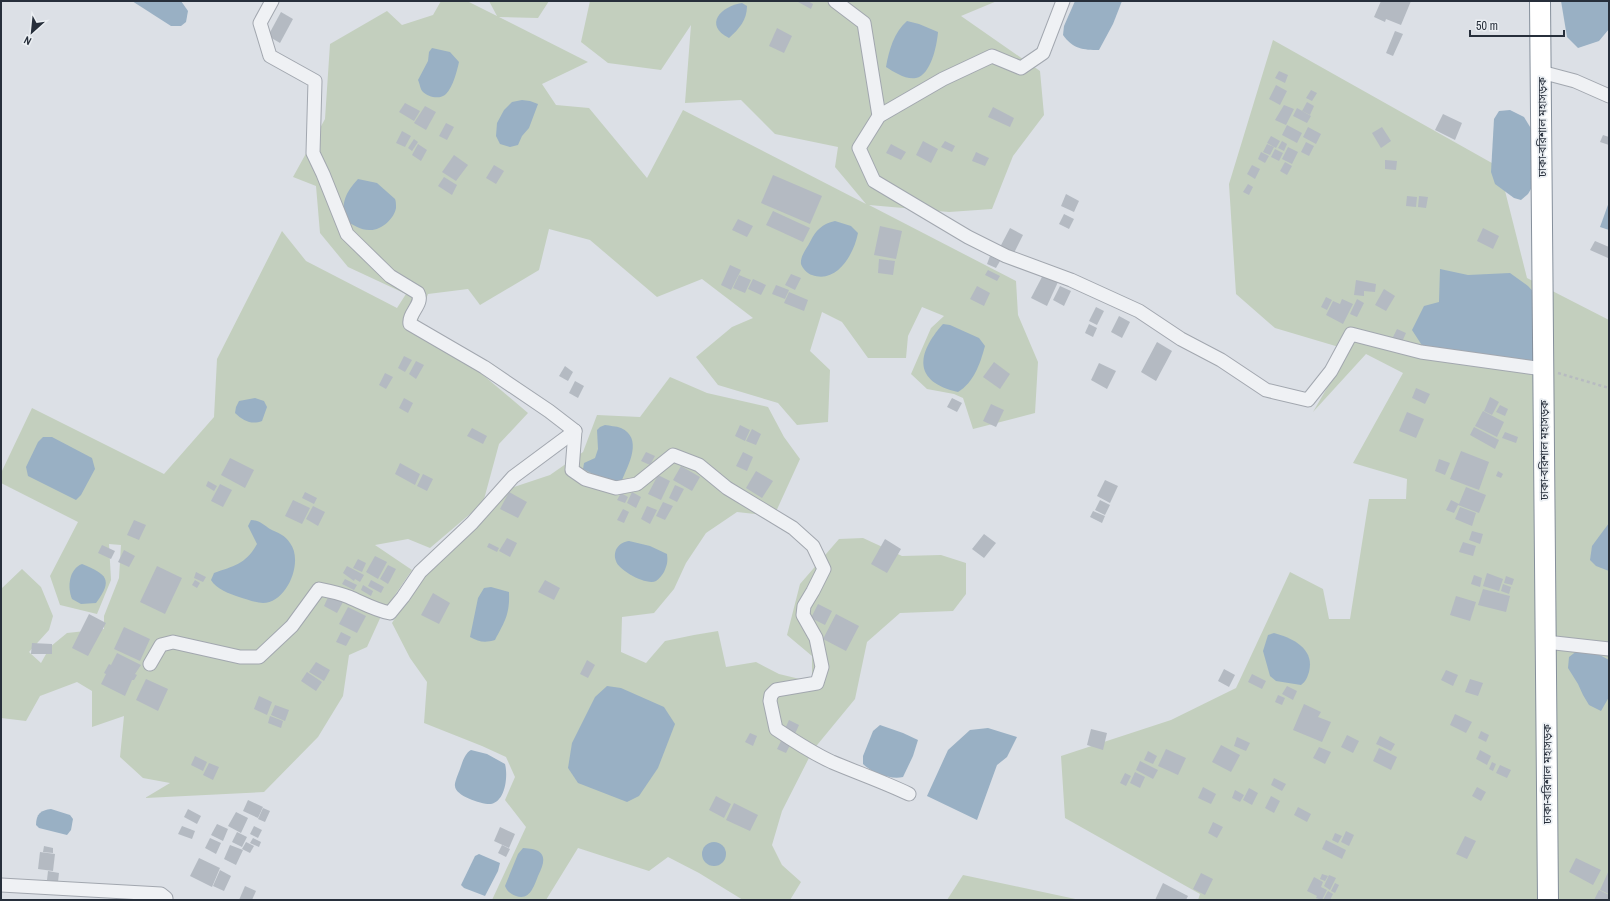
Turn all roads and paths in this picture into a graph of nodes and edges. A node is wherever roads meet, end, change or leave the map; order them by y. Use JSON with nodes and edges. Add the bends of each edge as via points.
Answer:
{"nodes":[{"id":1,"x":272,"y":1,"type":"edge"},
{"id":2,"x":835,"y":1,"type":"edge"},
{"id":3,"x":1064,"y":1,"type":"edge"},
{"id":4,"x":1540,"y":1,"type":"edge"},
{"id":5,"x":1541,"y":72,"type":"junction"},
{"id":6,"x":1609,"y":96,"type":"edge"},
{"id":7,"x":880,"y":116,"type":"junction"},
{"id":8,"x":1543,"y":369,"type":"junction"},
{"id":9,"x":1609,"y":388,"type":"edge"},
{"id":10,"x":575,"y":431,"type":"junction"},
{"id":11,"x":1546,"y":642,"type":"junction"},
{"id":12,"x":1609,"y":649,"type":"edge"},
{"id":13,"x":150,"y":664,"type":"dead end"},
{"id":14,"x":909,"y":794,"type":"dead end"},
{"id":15,"x":1,"y":885,"type":"edge"},
{"id":16,"x":166,"y":900,"type":"edge"},
{"id":17,"x":1548,"y":900,"type":"edge"}],
"edges":[{"from":1,"to":10,"type":"street","via":[[260,23],[270,56],[315,81],[313,153],[347,234],[390,276],[420,296],[420,302],[409,319],[410,324],[484,367]]},
{"from":2,"to":7,"type":"street","via":[[864,23]]},
{"from":3,"to":7,"type":"street","via":[[1043,53],[1021,68],[992,56],[943,79]]},
{"from":4,"to":5,"type":"highway","name":"ঢাকা-বরিশাল মহাসড়ক"},
{"from":5,"to":6,"type":"street","via":[[1575,81]]},
{"from":5,"to":8,"type":"highway","name":"ঢাকা-বরিশাল মহাসড়ক"},
{"from":7,"to":8,"type":"street","via":[[858,148],[874,180],[968,237],[1006,256],[1072,280],[1139,311],[1266,390],[1308,400],[1331,371],[1351,334],[1421,352]]},
{"from":8,"to":9,"type":"path"},
{"from":8,"to":11,"type":"highway","name":"ঢাকা-বরিশাল মহাসড়ক"},
{"from":10,"to":13,"type":"street","via":[[513,477],[472,523],[420,572],[404,598],[390,613],[377,611],[350,597],[319,589],[292,626],[259,657],[240,657],[173,642],[161,646]]},
{"from":10,"to":14,"type":"street","via":[[572,470],[585,479],[616,488],[636,484],[673,455],[699,465],[727,488],[793,528],[813,546],[824,569],[804,606],[803,615],[816,638],[822,667],[817,683],[776,690],[771,695],[776,729],[832,762]]},
{"from":11,"to":12,"type":"street"},
{"from":11,"to":17,"type":"highway","name":"ঢাকা-বরিশাল মহাসড়ক"},
{"from":15,"to":16,"type":"street","via":[[161,894]]}]}
